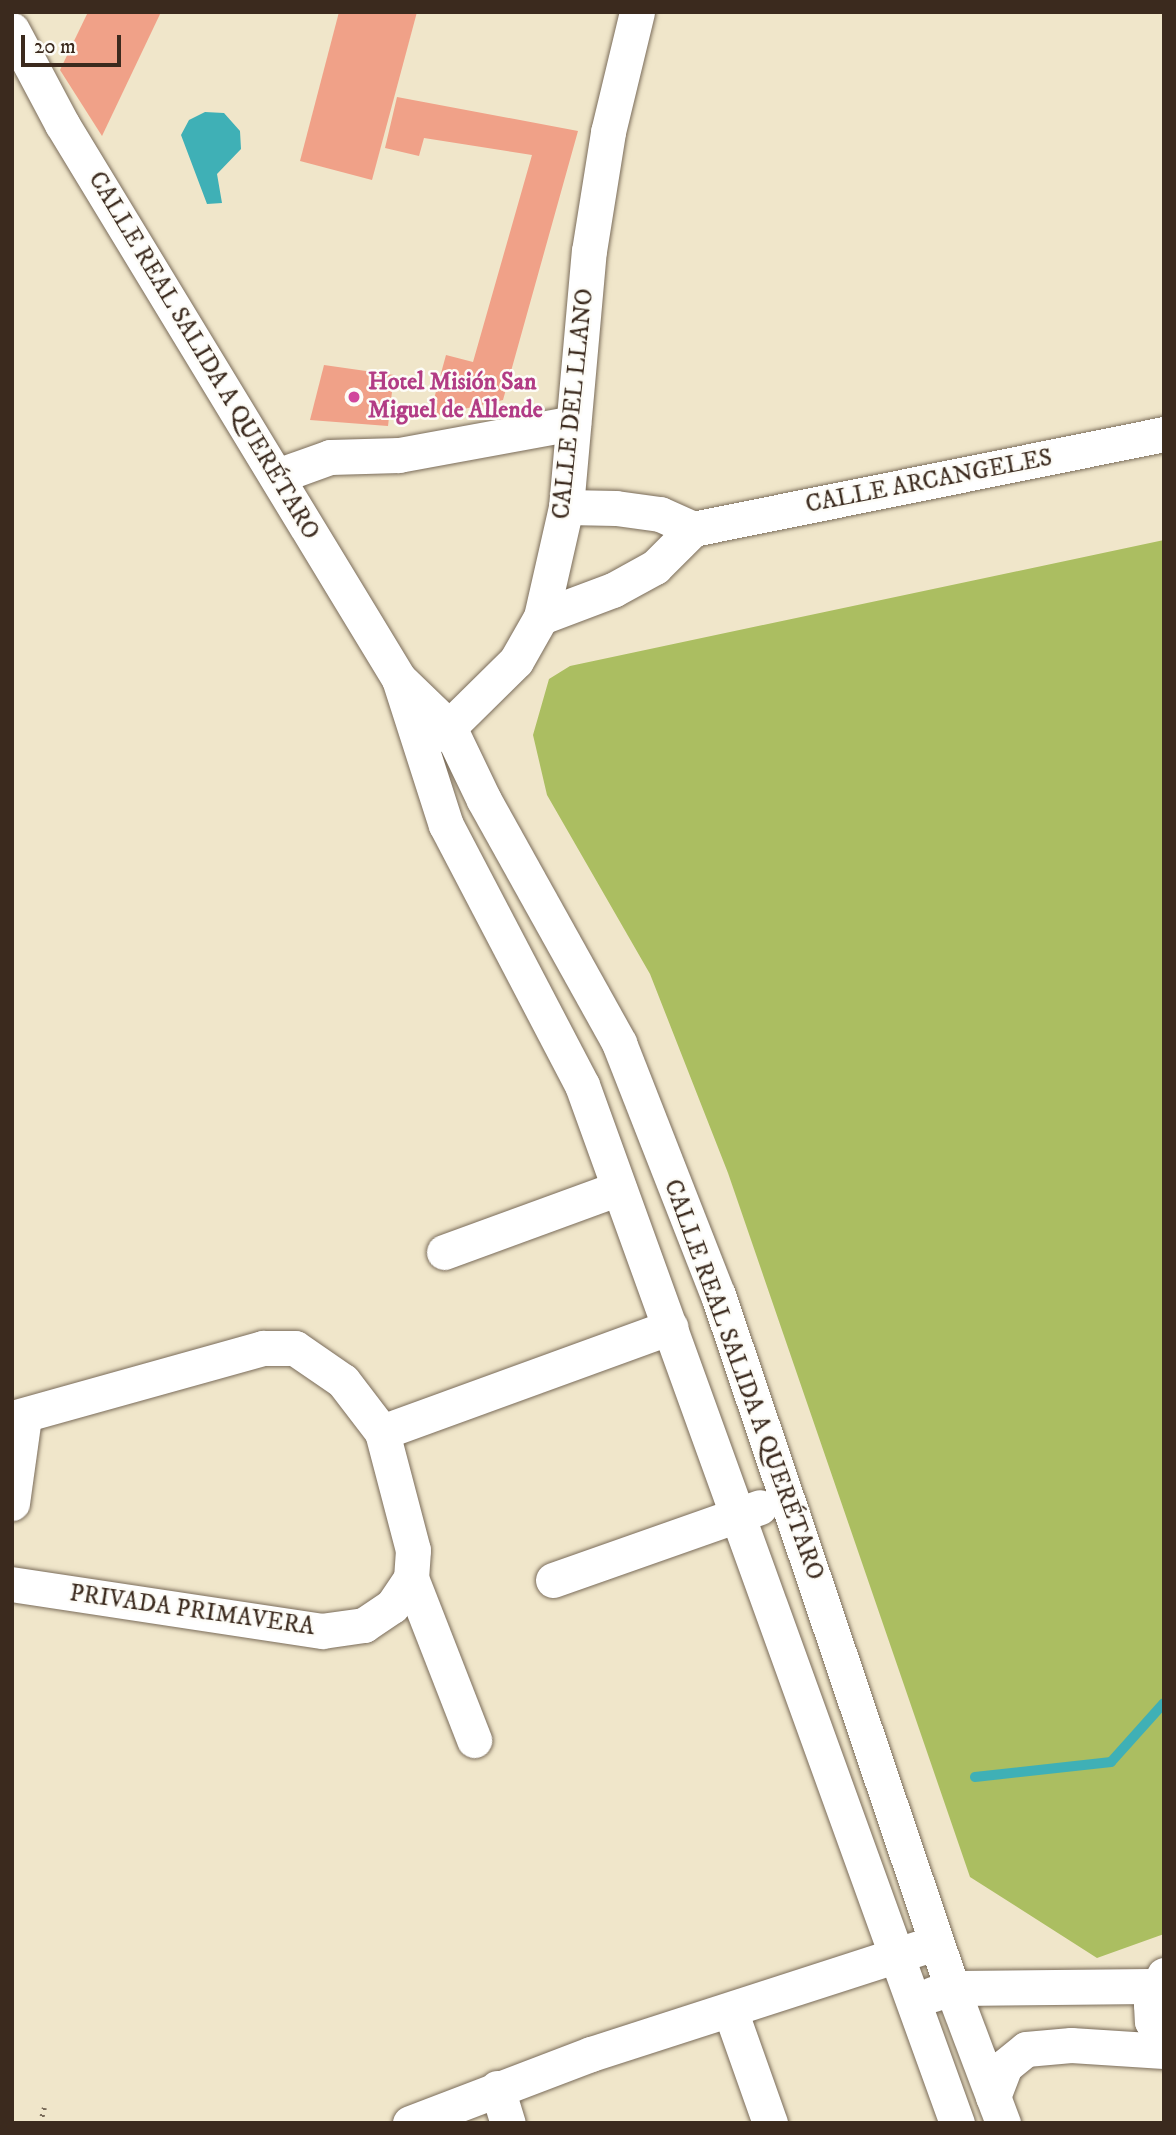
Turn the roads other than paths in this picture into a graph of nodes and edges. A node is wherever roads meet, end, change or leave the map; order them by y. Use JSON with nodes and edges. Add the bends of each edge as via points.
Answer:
{"nodes":[{"id":1,"x":637,"y":12,"type":"edge"},
{"id":2,"x":12,"y":30,"type":"edge"},
{"id":3,"x":573,"y":423,"type":"junction"},
{"id":4,"x":1164,"y":434,"type":"edge"},
{"id":5,"x":277,"y":476,"type":"junction"},
{"id":6,"x":566,"y":508,"type":"junction"},
{"id":7,"x":694,"y":529,"type":"junction"},
{"id":8,"x":541,"y":617,"type":"junction"},
{"id":9,"x":399,"y":679,"type":"junction"},
{"id":10,"x":449,"y":727,"type":"junction"},
{"id":11,"x":417,"y":745,"type":"junction"},
{"id":12,"x":619,"y":1188,"type":"junction"},
{"id":13,"x":444,"y":1252,"type":"dead end"},
{"id":14,"x":670,"y":1327,"type":"junction"},
{"id":15,"x":18,"y":1418,"type":"edge"},
{"id":16,"x":382,"y":1432,"type":"junction"},
{"id":17,"x":787,"y":1500,"type":"junction"},
{"id":18,"x":12,"y":1503,"type":"edge"},
{"id":19,"x":738,"y":1513,"type":"junction"},
{"id":20,"x":411,"y":1578,"type":"junction"},
{"id":21,"x":553,"y":1580,"type":"dead end"},
{"id":22,"x":12,"y":1584,"type":"edge"},
{"id":23,"x":474,"y":1740,"type":"dead end"},
{"id":24,"x":937,"y":1942,"type":"junction"},
{"id":25,"x":899,"y":1956,"type":"junction"},
{"id":26,"x":1160,"y":1980,"type":"edge"},
{"id":27,"x":952,"y":1988,"type":"junction"},
{"id":28,"x":915,"y":2001,"type":"junction"},
{"id":29,"x":730,"y":2010,"type":"junction"},
{"id":30,"x":1164,"y":2044,"type":"edge"},
{"id":31,"x":1164,"y":2051,"type":"edge"},
{"id":32,"x":497,"y":2088,"type":"junction"},
{"id":33,"x":998,"y":2110,"type":"edge"},
{"id":34,"x":410,"y":2123,"type":"edge"},
{"id":35,"x":508,"y":2123,"type":"edge"},
{"id":36,"x":770,"y":2123,"type":"edge"},
{"id":37,"x":957,"y":2123,"type":"edge"}],
"edges":[{"from":1,"to":3,"type":"street","name":"CALLE DEL LLANO","via":[[608,132],[589,251]]},
{"from":2,"to":5,"type":"street","name":"CALLE REAL SALIDA A QUERÉTARO","via":[[62,124]]},
{"from":3,"to":5,"type":"street","via":[[399,455],[330,457]]},
{"from":3,"to":6,"type":"street","name":"CALLE DEL LLANO"},
{"from":4,"to":7,"type":"street","name":"CALLE ARCANGELES"},
{"from":5,"to":9,"type":"street","name":"CALLE REAL SALIDA A QUERÉTARO"},
{"from":6,"to":7,"type":"street","via":[[660,514]]},
{"from":6,"to":8,"type":"street","name":"CALLE DEL LLANO"},
{"from":7,"to":8,"type":"street","via":[[654,567],[613,590]]},
{"from":8,"to":10,"type":"street","name":"CALLE DEL LLANO","via":[[516,661]]},
{"from":9,"to":10,"type":"street","name":"CALLE REAL SALIDA A QUERÉTARO"},
{"from":9,"to":11,"type":"street","name":"CALLE REAL SALIDA A QUERÉTARO"},
{"from":10,"to":11,"type":"street","name":"CALLE DEL LLANO"},
{"from":10,"to":17,"type":"street","name":"CALLE REAL SALIDA A QUERÉTARO","via":[[484,800],[619,1044],[718,1295]]},
{"from":11,"to":12,"type":"street","name":"CALLE REAL SALIDA A QUERÉTARO","via":[[446,825],[582,1085]]},
{"from":12,"to":13,"type":"street"},
{"from":12,"to":14,"type":"street","name":"CALLE REAL SALIDA A QUERÉTARO"},
{"from":14,"to":16,"type":"street"},
{"from":14,"to":19,"type":"street","name":"CALLE REAL SALIDA A QUERÉTARO"},
{"from":15,"to":16,"type":"street","via":[[263,1348],[295,1348],[343,1381]]},
{"from":15,"to":18,"type":"street"},
{"from":16,"to":20,"type":"street","via":[[413,1550]]},
{"from":17,"to":19,"type":"street"},
{"from":17,"to":24,"type":"street","name":"CALLE REAL SALIDA A QUERÉTARO"},
{"from":19,"to":21,"type":"street"},
{"from":19,"to":25,"type":"street","name":"CALLE REAL SALIDA A QUERÉTARO"},
{"from":20,"to":22,"type":"street","name":"PRIVADA PRIMAVERA","via":[[392,1606],[364,1625],[322,1631]]},
{"from":20,"to":23,"type":"street"},
{"from":24,"to":25,"type":"street"},
{"from":24,"to":27,"type":"street","name":"CALLE REAL SALIDA A QUERÉTARO"},
{"from":25,"to":28,"type":"street","name":"CALLE REAL SALIDA A QUERÉTARO"},
{"from":25,"to":29,"type":"street"},
{"from":26,"to":27,"type":"street"},
{"from":26,"to":30,"type":"street","via":[[1152,2021]]},
{"from":27,"to":28,"type":"street"},
{"from":27,"to":33,"type":"street","name":"CALLE REAL SALIDA A QUERÉTARO"},
{"from":28,"to":37,"type":"street","name":"CALLE REAL SALIDA A QUERÉTARO"},
{"from":29,"to":32,"type":"street"},
{"from":29,"to":36,"type":"street"},
{"from":31,"to":33,"type":"street","via":[[1072,2045],[1026,2049],[1005,2066]]},
{"from":32,"to":34,"type":"street"},
{"from":32,"to":35,"type":"street"}]}
